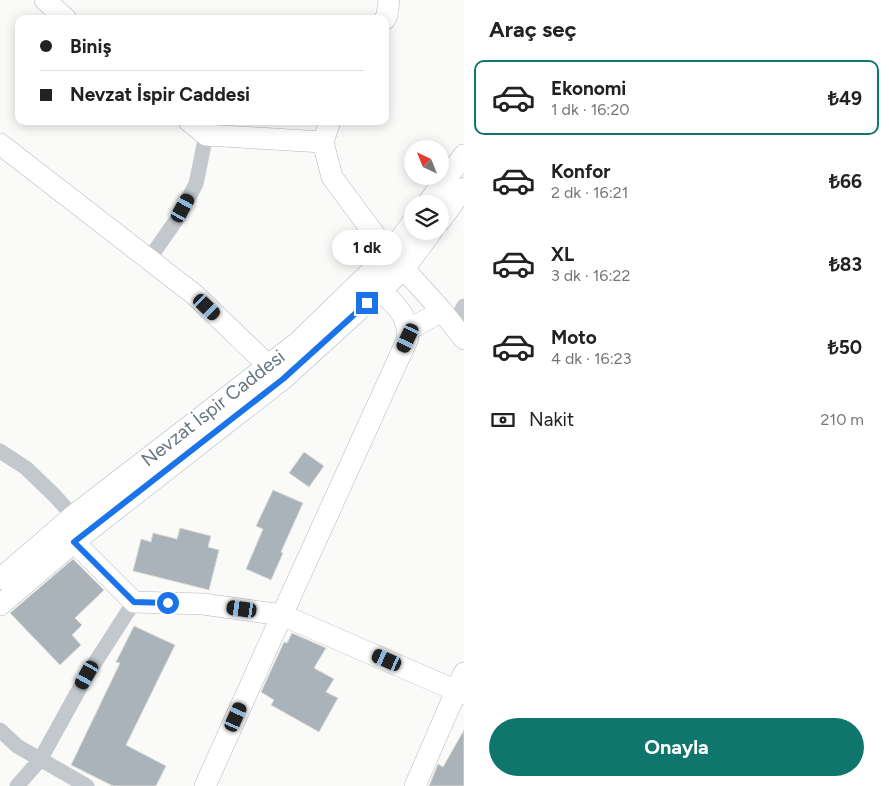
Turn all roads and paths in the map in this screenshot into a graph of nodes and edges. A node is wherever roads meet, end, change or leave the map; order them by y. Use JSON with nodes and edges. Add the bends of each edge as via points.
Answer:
{"nodes":[{"id":1,"x":45,"y":0,"type":"edge"},
{"id":2,"x":389,"y":0,"type":"edge"},
{"id":3,"x":62,"y":15,"type":"edge"},
{"id":4,"x":387,"y":15,"type":"edge"},
{"id":5,"x":194,"y":125,"type":"edge"},
{"id":6,"x":329,"y":125,"type":"edge"},
{"id":7,"x":206,"y":135,"type":"junction"},
{"id":8,"x":323,"y":142,"type":"junction"},
{"id":9,"x":0,"y":144,"type":"edge"},
{"id":10,"x":464,"y":155,"type":"edge"},
{"id":11,"x":464,"y":188,"type":"edge"},
{"id":12,"x":434,"y":195,"type":"edge"},
{"id":13,"x":449,"y":209,"type":"edge"},
{"id":14,"x":404,"y":234,"type":"edge"},
{"id":15,"x":425,"y":240,"type":"edge"},
{"id":16,"x":389,"y":254,"type":"junction"},
{"id":17,"x":149,"y":259,"type":"junction"},
{"id":18,"x":404,"y":269,"type":"junction"},
{"id":19,"x":381,"y":291,"type":"junction"},
{"id":20,"x":464,"y":306,"type":"edge"},
{"id":21,"x":453,"y":325,"type":"edge"},
{"id":22,"x":408,"y":330,"type":"junction"},
{"id":23,"x":276,"y":372,"type":"junction"},
{"id":24,"x":0,"y":451,"type":"edge"},
{"id":25,"x":73,"y":516,"type":"junction"},
{"id":26,"x":74,"y":542,"type":"junction"},
{"id":27,"x":0,"y":579,"type":"edge"},
{"id":28,"x":134,"y":602,"type":"junction"},
{"id":29,"x":0,"y":605,"type":"edge"},
{"id":30,"x":282,"y":614,"type":"junction"},
{"id":31,"x":462,"y":686,"type":"edge"},
{"id":32,"x":0,"y":730,"type":"edge"},
{"id":33,"x":40,"y":760,"type":"junction"},
{"id":34,"x":17,"y":786,"type":"edge"},
{"id":35,"x":87,"y":786,"type":"edge"},
{"id":36,"x":205,"y":786,"type":"edge"},
{"id":37,"x":416,"y":786,"type":"edge"}],
"edges":[{"from":1,"to":3,"type":"street"},
{"from":2,"to":4,"type":"street"},
{"from":5,"to":7,"type":"street"},
{"from":6,"to":8,"type":"street"},
{"from":7,"to":8,"type":"street"},
{"from":7,"to":17,"type":"street","via":[[196,184]]},
{"from":8,"to":16,"type":"street","via":[[332,177]]},
{"from":9,"to":17,"type":"street"},
{"from":10,"to":12,"type":"street"},
{"from":11,"to":13,"type":"street"},
{"from":14,"to":16,"type":"street","name":"Nevzat İspir Caddesi"},
{"from":15,"to":18,"type":"street","name":"Nevzat İspir Caddesi"},
{"from":16,"to":18,"type":"street"},
{"from":16,"to":23,"type":"street","name":"Nevzat İspir Caddesi","via":[[297,343]]},
{"from":17,"to":23,"type":"street","via":[[195,295]]},
{"from":18,"to":19,"type":"street","name":"Nevzat İspir Caddesi"},
{"from":18,"to":21,"type":"street"},
{"from":19,"to":22,"type":"street","via":[[400,310]]},
{"from":19,"to":23,"type":"street","name":"Nevzat İspir Caddesi"},
{"from":20,"to":21,"type":"street"},
{"from":21,"to":22,"type":"street"},
{"from":22,"to":30,"type":"street","via":[[408,338]]},
{"from":23,"to":25,"type":"street","name":"Nevzat İspir Caddesi"},
{"from":23,"to":26,"type":"street","name":"Nevzat İspir Caddesi"},
{"from":24,"to":25,"type":"street","via":[[26,468]]},
{"from":25,"to":27,"type":"street","name":"Nevzat İspir Caddesi"},
{"from":26,"to":28,"type":"street"},
{"from":26,"to":29,"type":"street","name":"Nevzat İspir Caddesi"},
{"from":28,"to":30,"type":"street","via":[[203,604]]},
{"from":28,"to":33,"type":"street","via":[[87,675]]},
{"from":30,"to":31,"type":"street"},
{"from":30,"to":36,"type":"street"},
{"from":31,"to":37,"type":"street"},
{"from":32,"to":33,"type":"street"},
{"from":33,"to":34,"type":"street"},
{"from":33,"to":35,"type":"street"}]}
